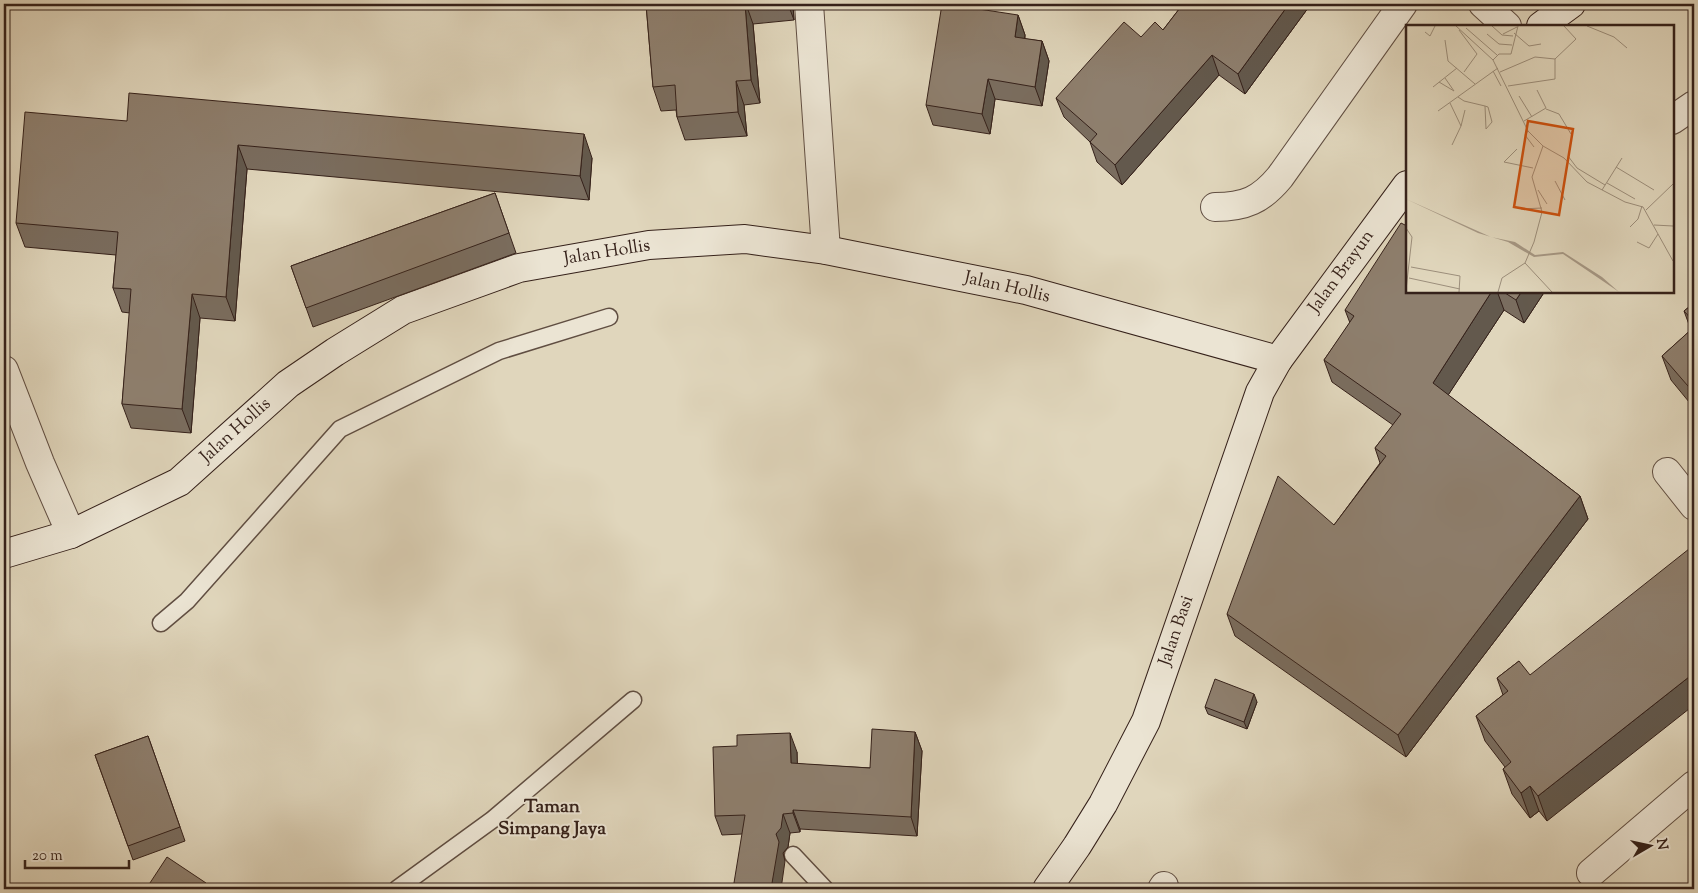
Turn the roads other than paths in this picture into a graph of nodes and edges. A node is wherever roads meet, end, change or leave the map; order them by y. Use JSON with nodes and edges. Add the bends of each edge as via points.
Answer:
{"nodes":[{"id":1,"x":809,"y":4,"type":"edge"},
{"id":2,"x":1403,"y":4,"type":"edge"},
{"id":3,"x":1483,"y":4,"type":"edge"},
{"id":4,"x":1571,"y":4,"type":"edge"},
{"id":5,"x":1506,"y":25,"type":"edge"},
{"id":6,"x":1542,"y":25,"type":"edge"},
{"id":7,"x":1694,"y":105,"type":"edge"},
{"id":8,"x":1673,"y":119,"type":"edge"},
{"id":9,"x":1406,"y":186,"type":"edge"},
{"id":10,"x":1215,"y":207,"type":"dead end"},
{"id":11,"x":826,"y":250,"type":"junction"},
{"id":12,"x":609,"y":317,"type":"dead end"},
{"id":13,"x":1278,"y":360,"type":"junction"},
{"id":14,"x":4,"y":370,"type":"edge"},
{"id":15,"x":1667,"y":472,"type":"dead end"},
{"id":16,"x":1694,"y":506,"type":"edge"},
{"id":17,"x":71,"y":534,"type":"junction"},
{"id":18,"x":4,"y":554,"type":"edge"},
{"id":19,"x":161,"y":623,"type":"dead end"},
{"id":20,"x":633,"y":700,"type":"dead end"},
{"id":21,"x":1694,"y":785,"type":"edge"},
{"id":22,"x":793,"y":855,"type":"dead end"},
{"id":23,"x":1590,"y":872,"type":"dead end"},
{"id":24,"x":397,"y":889,"type":"edge"},
{"id":25,"x":826,"y":889,"type":"edge"},
{"id":26,"x":1047,"y":889,"type":"edge"}],
"edges":[{"from":1,"to":11,"type":"main road"},
{"from":2,"to":10,"type":"main road","via":[[1268,192],[1234,207]]},
{"from":3,"to":5,"type":"main road"},
{"from":4,"to":6,"type":"main road"},
{"from":7,"to":8,"type":"main road"},
{"from":9,"to":13,"type":"main road","name":"Jalan Brayun"},
{"from":11,"to":13,"type":"main road","name":"Jalan Hollis","via":[[1026,290]]},
{"from":11,"to":17,"type":"main road","name":"Jalan Hollis","via":[[745,239],[649,245],[519,268],[403,310],[288,384],[179,482]]},
{"from":12,"to":19,"type":"lane","via":[[499,352],[340,429],[187,601]]},
{"from":13,"to":26,"type":"main road","name":"Jalan Basi","via":[[1260,392],[1146,722],[1103,804]]},
{"from":14,"to":17,"type":"main road"},
{"from":15,"to":16,"type":"main road"},
{"from":17,"to":18,"type":"main road","name":"Jalan Hollis"},
{"from":20,"to":24,"type":"lane","via":[[492,820]]},
{"from":21,"to":23,"type":"main road"},
{"from":22,"to":25,"type":"lane"}]}
